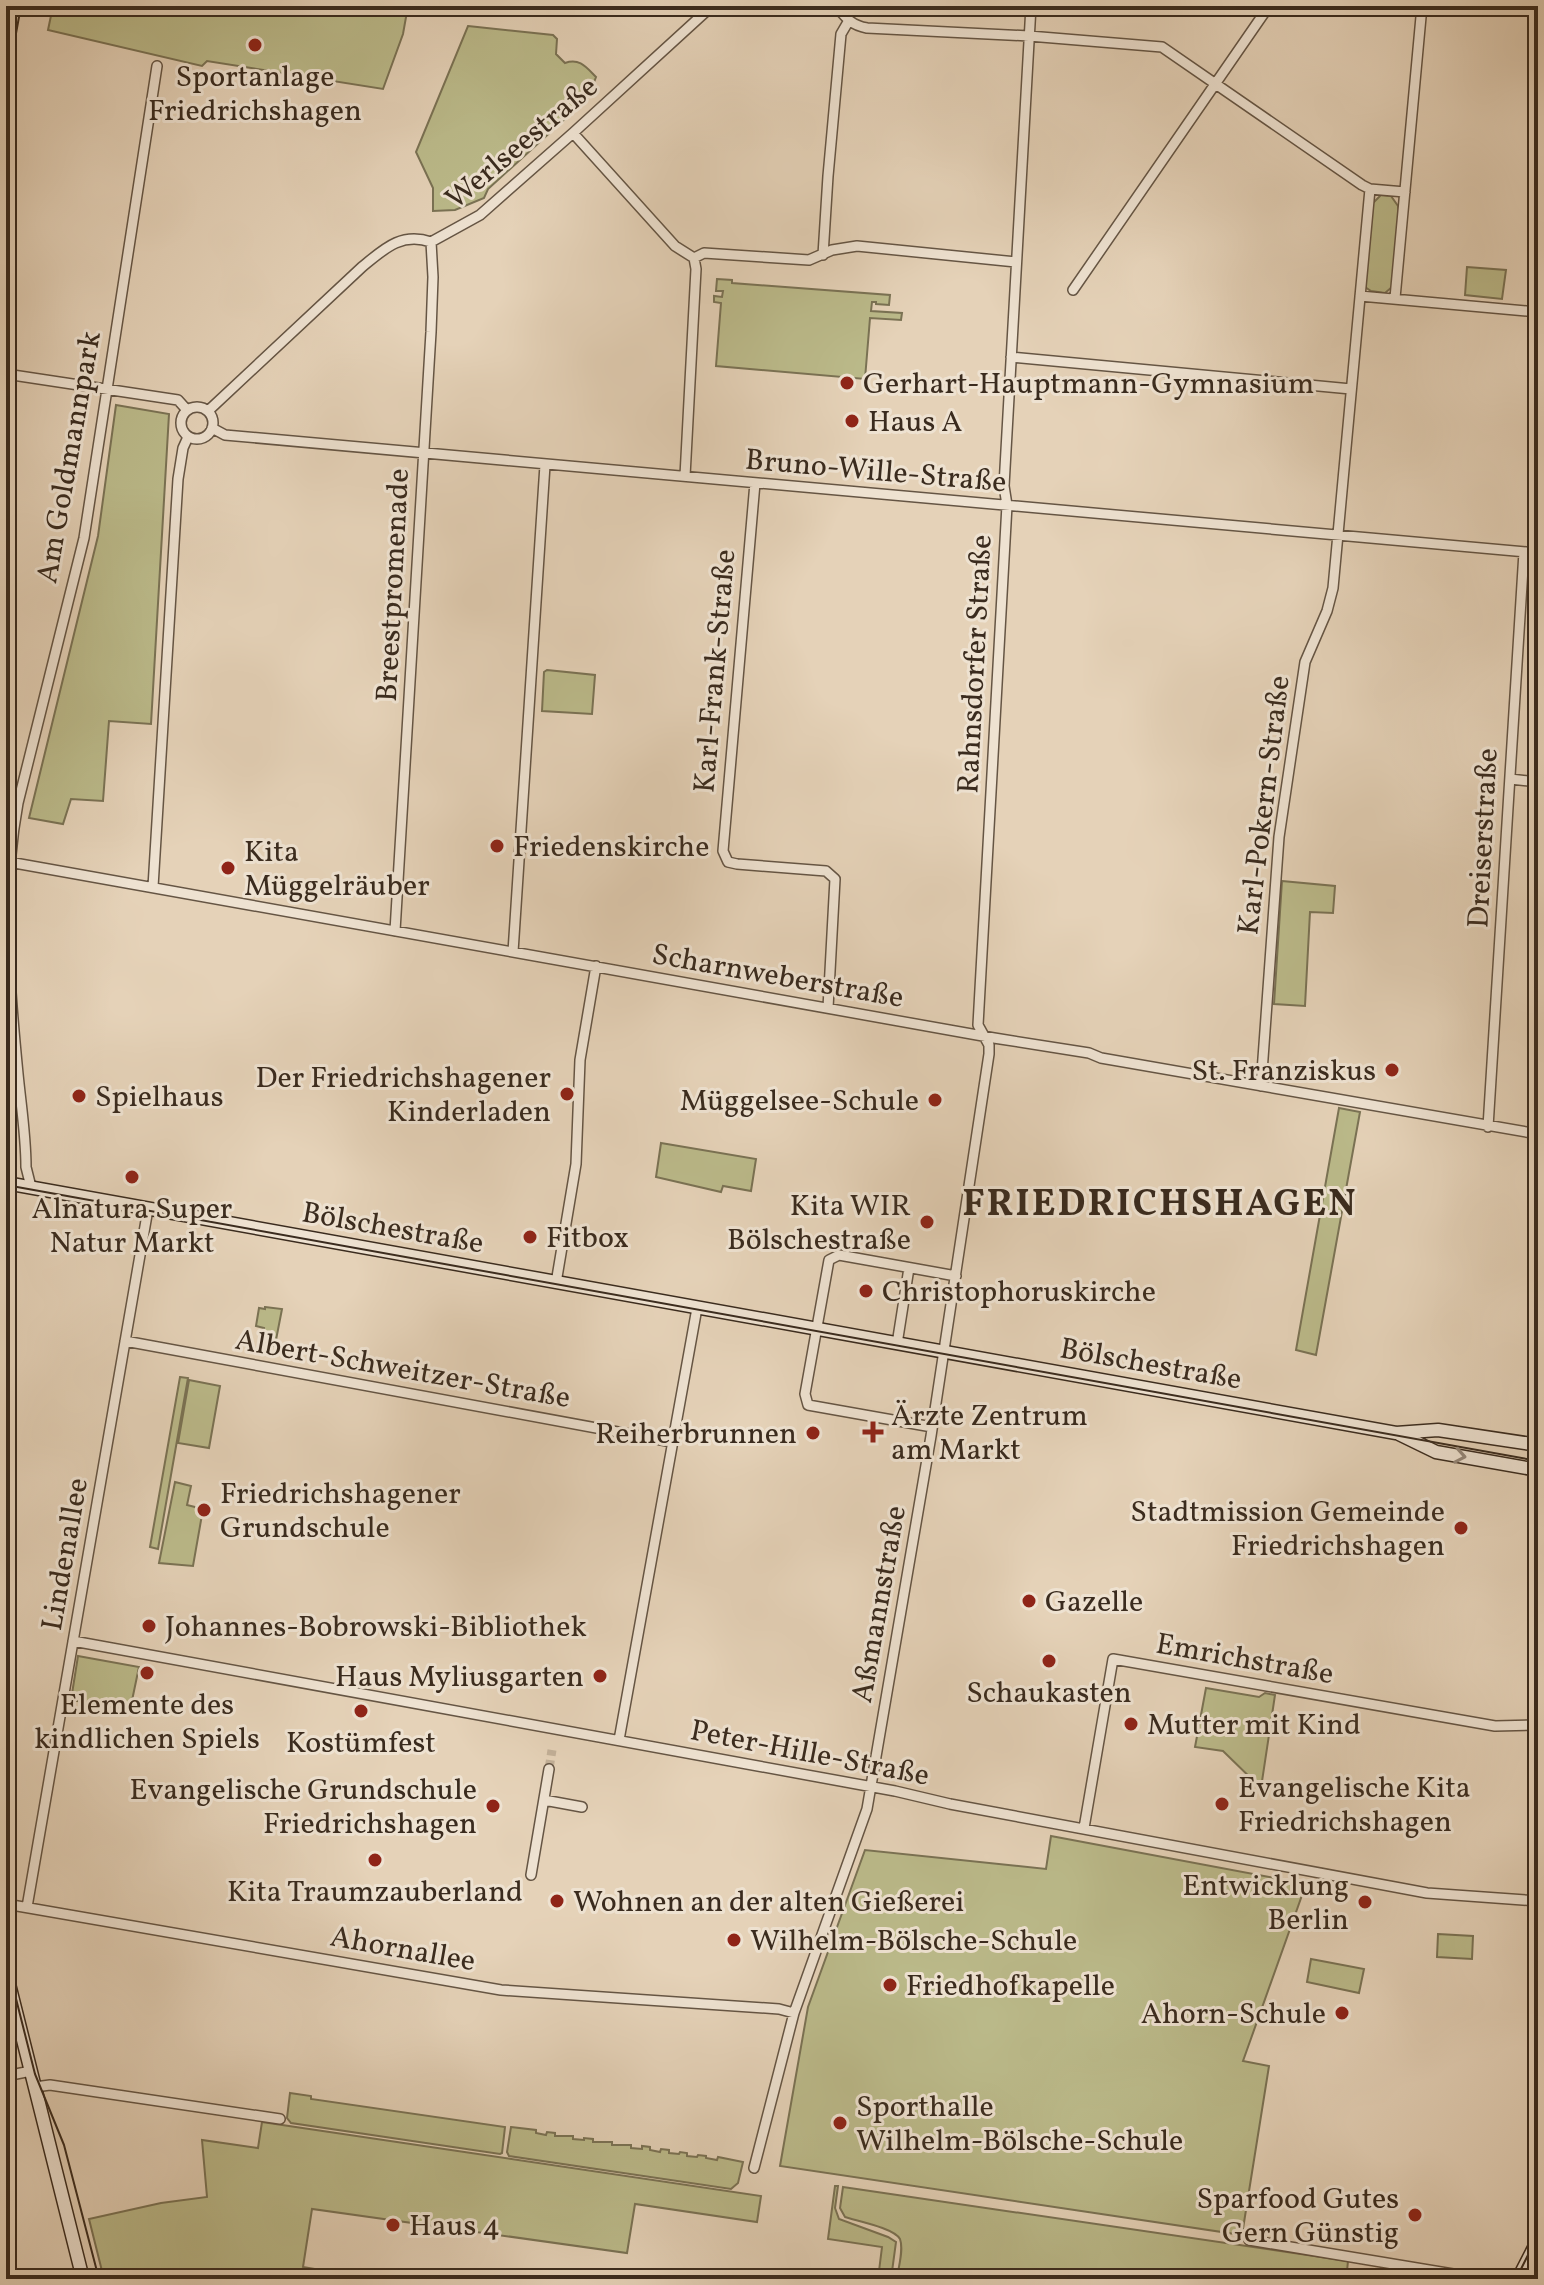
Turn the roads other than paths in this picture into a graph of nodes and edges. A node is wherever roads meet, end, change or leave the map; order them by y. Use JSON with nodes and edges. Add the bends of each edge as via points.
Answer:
{"nodes":[{"id":1,"x":9,"y":6,"type":"edge"},
{"id":2,"x":711,"y":6,"type":"edge"},
{"id":3,"x":836,"y":6,"type":"edge"},
{"id":4,"x":1031,"y":6,"type":"edge"},
{"id":5,"x":1269,"y":6,"type":"edge"},
{"id":6,"x":1422,"y":6,"type":"edge"},
{"id":7,"x":6,"y":20,"type":"edge"},
{"id":8,"x":848,"y":22,"type":"junction"},
{"id":9,"x":1029,"y":36,"type":"junction"},
{"id":10,"x":157,"y":66,"type":"dead end"},
{"id":11,"x":1215,"y":84,"type":"junction"},
{"id":12,"x":573,"y":133,"type":"junction"},
{"id":13,"x":1370,"y":189,"type":"junction"},
{"id":14,"x":1405,"y":192,"type":"junction"},
{"id":15,"x":431,"y":242,"type":"junction"},
{"id":16,"x":823,"y":255,"type":"junction"},
{"id":17,"x":694,"y":258,"type":"junction"},
{"id":18,"x":1016,"y":262,"type":"junction"},
{"id":19,"x":1073,"y":290,"type":"dead end"},
{"id":20,"x":1360,"y":296,"type":"junction"},
{"id":21,"x":1395,"y":298,"type":"junction"},
{"id":22,"x":1538,"y":312,"type":"edge"},
{"id":23,"x":1011,"y":357,"type":"junction"},
{"id":24,"x":6,"y":374,"type":"edge"},
{"id":25,"x":105,"y":389,"type":"junction"},
{"id":26,"x":1351,"y":389,"type":"junction"},
{"id":27,"x":187,"y":410,"type":"junction"},
{"id":28,"x":208,"y":411,"type":"junction"},
{"id":29,"x":212,"y":428,"type":"junction"},
{"id":30,"x":188,"y":437,"type":"junction"},
{"id":31,"x":424,"y":455,"type":"junction"},
{"id":32,"x":545,"y":465,"type":"junction"},
{"id":33,"x":685,"y":476,"type":"junction"},
{"id":34,"x":755,"y":483,"type":"junction"},
{"id":35,"x":1007,"y":505,"type":"junction"},
{"id":36,"x":1338,"y":535,"type":"junction"},
{"id":37,"x":1524,"y":552,"type":"junction"},
{"id":38,"x":1538,"y":553,"type":"edge"},
{"id":39,"x":1510,"y":779,"type":"junction"},
{"id":40,"x":1538,"y":782,"type":"edge"},
{"id":41,"x":9,"y":862,"type":"junction"},
{"id":42,"x":153,"y":887,"type":"junction"},
{"id":43,"x":395,"y":931,"type":"junction"},
{"id":44,"x":513,"y":952,"type":"junction"},
{"id":45,"x":596,"y":966,"type":"junction"},
{"id":46,"x":828,"y":1008,"type":"junction"},
{"id":47,"x":985,"y":1036,"type":"junction"},
{"id":48,"x":1261,"y":1086,"type":"junction"},
{"id":49,"x":1488,"y":1127,"type":"junction"},
{"id":50,"x":1538,"y":1134,"type":"edge"},
{"id":51,"x":6,"y":1183,"type":"edge"},
{"id":52,"x":31,"y":1187,"type":"junction"},
{"id":53,"x":148,"y":1209,"type":"junction"},
{"id":54,"x":909,"y":1268,"type":"junction"},
{"id":55,"x":956,"y":1276,"type":"junction"},
{"id":56,"x":556,"y":1283,"type":"junction"},
{"id":57,"x":697,"y":1308,"type":"junction"},
{"id":58,"x":817,"y":1330,"type":"junction"},
{"id":59,"x":125,"y":1341,"type":"junction"},
{"id":60,"x":897,"y":1344,"type":"junction"},
{"id":61,"x":944,"y":1353,"type":"junction"},
{"id":62,"x":932,"y":1427,"type":"junction"},
{"id":63,"x":1396,"y":1433,"type":"junction"},
{"id":64,"x":672,"y":1442,"type":"junction"},
{"id":65,"x":1538,"y":1445,"type":"edge"},
{"id":66,"x":1538,"y":1470,"type":"edge"},
{"id":67,"x":73,"y":1641,"type":"junction"},
{"id":68,"x":1538,"y":1725,"type":"edge"},
{"id":69,"x":619,"y":1740,"type":"junction"},
{"id":70,"x":549,"y":1769,"type":"tunnel mouth"},
{"id":71,"x":871,"y":1787,"type":"junction"},
{"id":72,"x":544,"y":1800,"type":"junction"},
{"id":73,"x":582,"y":1807,"type":"dead end"},
{"id":74,"x":1084,"y":1828,"type":"junction"},
{"id":75,"x":531,"y":1875,"type":"dead end"},
{"id":76,"x":1538,"y":1901,"type":"edge"},
{"id":77,"x":6,"y":1904,"type":"edge"},
{"id":78,"x":27,"y":1907,"type":"junction"},
{"id":79,"x":6,"y":1972,"type":"edge"},
{"id":80,"x":794,"y":2013,"type":"junction"},
{"id":81,"x":31,"y":2071,"type":"junction"},
{"id":82,"x":6,"y":2076,"type":"edge"},
{"id":83,"x":35,"y":2087,"type":"junction"},
{"id":84,"x":280,"y":2119,"type":"dead end"},
{"id":85,"x":754,"y":2168,"type":"dead end"},
{"id":86,"x":1249,"y":2240,"type":"dead end"},
{"id":87,"x":1538,"y":2240,"type":"edge"},
{"id":88,"x":1525,"y":2266,"type":"junction"},
{"id":89,"x":1538,"y":2273,"type":"edge"},
{"id":90,"x":1466,"y":2278,"type":"edge"},
{"id":91,"x":83,"y":2279,"type":"edge"},
{"id":92,"x":1495,"y":2279,"type":"edge"},
{"id":93,"x":1518,"y":2279,"type":"edge"}],
"edges":[{"from":1,"to":7,"type":"street"},
{"from":2,"to":12,"type":"street","name":"Werlseestraße"},
{"from":3,"to":8,"type":"street"},
{"from":4,"to":9,"type":"street","name":"Rahnsdorfer Straße"},
{"from":5,"to":11,"type":"street"},
{"from":6,"to":14,"type":"street"},
{"from":8,"to":9,"type":"street","via":[[867,28]]},
{"from":8,"to":16,"type":"street","via":[[841,34]]},
{"from":9,"to":11,"type":"street","via":[[1162,47]]},
{"from":9,"to":18,"type":"street","name":"Rahnsdorfer Straße"},
{"from":10,"to":25,"type":"street","name":"Am Goldmannpark"},
{"from":11,"to":13,"type":"street"},
{"from":11,"to":19,"type":"street"},
{"from":12,"to":15,"type":"street","name":"Werlseestraße","via":[[480,215]]},
{"from":12,"to":17,"type":"street","via":[[675,246]]},
{"from":13,"to":14,"type":"street"},
{"from":13,"to":20,"type":"street","name":"Karl-Pokern-Straße"},
{"from":14,"to":21,"type":"street"},
{"from":15,"to":28,"type":"street","name":"Werlseestraße","via":[[410,237],[382,251]]},
{"from":15,"to":31,"type":"street","name":"Breestpromenade"},
{"from":16,"to":17,"type":"street","via":[[809,260],[704,253]]},
{"from":16,"to":18,"type":"street","via":[[857,246]]},
{"from":17,"to":33,"type":"street"},
{"from":18,"to":23,"type":"street","name":"Rahnsdorfer Straße"},
{"from":20,"to":21,"type":"street"},
{"from":20,"to":26,"type":"street","name":"Karl-Pokern-Straße"},
{"from":21,"to":22,"type":"street"},
{"from":23,"to":26,"type":"street"},
{"from":23,"to":35,"type":"street","name":"Rahnsdorfer Straße"},
{"from":24,"to":25,"type":"street"},
{"from":25,"to":27,"type":"street","via":[[178,400]]},
{"from":25,"to":41,"type":"street","name":"Am Goldmannpark","via":[[84,538],[18,803]]},
{"from":26,"to":36,"type":"street","name":"Karl-Pokern-Straße"},
{"from":27,"to":28,"type":"street"},
{"from":27,"to":30,"type":"street","via":[[180,424]]},
{"from":28,"to":29,"type":"street"},
{"from":29,"to":30,"type":"street","via":[[202,438]]},
{"from":29,"to":31,"type":"street","name":"Bruno-Wille-Straße","via":[[225,435]]},
{"from":30,"to":42,"type":"street","via":[[178,479]]},
{"from":31,"to":32,"type":"street","name":"Bruno-Wille-Straße"},
{"from":31,"to":43,"type":"street","name":"Breestpromenade"},
{"from":32,"to":33,"type":"street","name":"Bruno-Wille-Straße"},
{"from":32,"to":44,"type":"street"},
{"from":33,"to":34,"type":"street","name":"Bruno-Wille-Straße"},
{"from":34,"to":35,"type":"street","name":"Bruno-Wille-Straße"},
{"from":34,"to":46,"type":"street","name":"Karl-Frank-Straße","via":[[723,851],[728,862],[737,864],[832,874]]},
{"from":35,"to":36,"type":"street","name":"Bruno-Wille-Straße"},
{"from":35,"to":47,"type":"street","name":"Rahnsdorfer Straße","via":[[978,1025]]},
{"from":36,"to":37,"type":"street","name":"Bruno-Wille-Straße"},
{"from":36,"to":48,"type":"street","name":"Karl-Pokern-Straße","via":[[1332,599],[1305,662],[1278,847]]},
{"from":37,"to":38,"type":"street","name":"Bruno-Wille-Straße"},
{"from":37,"to":39,"type":"street","name":"Dreiserstraße"},
{"from":39,"to":40,"type":"street"},
{"from":39,"to":49,"type":"street","name":"Dreiserstraße"},
{"from":41,"to":42,"type":"street","name":"Scharnweberstraße"},
{"from":41,"to":52,"type":"street","name":"Am Goldmannpark","via":[[9,970]]},
{"from":42,"to":43,"type":"street","name":"Scharnweberstraße"},
{"from":43,"to":44,"type":"street","name":"Scharnweberstraße"},
{"from":44,"to":45,"type":"street","name":"Scharnweberstraße"},
{"from":45,"to":46,"type":"street","name":"Scharnweberstraße"},
{"from":45,"to":56,"type":"street","via":[[582,1041],[577,1156]]},
{"from":46,"to":47,"type":"street","name":"Scharnweberstraße"},
{"from":47,"to":48,"type":"street","name":"Scharnweberstraße"},
{"from":47,"to":55,"type":"street","name":"Aßmannstraße","via":[[989,1054]]},
{"from":48,"to":49,"type":"street","name":"Scharnweberstraße"},
{"from":49,"to":50,"type":"street","name":"Scharnweberstraße"},
{"from":51,"to":52,"type":"street","name":"Bölschestraße"},
{"from":52,"to":53,"type":"street","name":"Bölschestraße"},
{"from":53,"to":56,"type":"street","name":"Bölschestraße"},
{"from":53,"to":59,"type":"street","name":"Lindenallee"},
{"from":54,"to":55,"type":"street"},
{"from":54,"to":58,"type":"street","via":[[839,1255],[829,1260]]},
{"from":54,"to":60,"type":"street"},
{"from":55,"to":61,"type":"street","name":"Aßmannstraße"},
{"from":56,"to":57,"type":"street","name":"Bölschestraße"},
{"from":57,"to":58,"type":"street","name":"Bölschestraße"},
{"from":57,"to":64,"type":"street"},
{"from":58,"to":60,"type":"street","name":"Bölschestraße"},
{"from":58,"to":62,"type":"street","via":[[805,1394],[808,1405]]},
{"from":59,"to":64,"type":"street","name":"Albert-Schweitzer-Straße"},
{"from":59,"to":67,"type":"street","name":"Lindenallee"},
{"from":60,"to":61,"type":"street","name":"Bölschestraße"},
{"from":61,"to":62,"type":"street","name":"Aßmannstraße"},
{"from":61,"to":63,"type":"street","name":"Bölschestraße"},
{"from":62,"to":71,"type":"street","name":"Aßmannstraße"},
{"from":63,"to":65,"type":"street","name":"Bölschestraße","via":[[1443,1430]]},
{"from":63,"to":66,"type":"street","name":"Bölschestraße","one_way":true,"via":[[1436,1452]]},
{"from":64,"to":69,"type":"street"},
{"from":67,"to":69,"type":"street","name":"Peter-Hille-Straße"},
{"from":67,"to":78,"type":"street","name":"Lindenallee"},
{"from":68,"to":74,"type":"street","name":"Emrichstraße","via":[[1495,1726],[1113,1659]]},
{"from":69,"to":71,"type":"street","name":"Peter-Hille-Straße"},
{"from":70,"to":72,"type":"street"},
{"from":71,"to":74,"type":"street","name":"Peter-Hille-Straße"},
{"from":71,"to":80,"type":"street","name":"Aßmannstraße"},
{"from":72,"to":73,"type":"street"},
{"from":72,"to":75,"type":"street"},
{"from":74,"to":76,"type":"street","name":"Peter-Hille-Straße","via":[[1427,1893]]},
{"from":77,"to":78,"type":"street","name":"Ahornallee"},
{"from":78,"to":80,"type":"street","name":"Ahornallee","via":[[501,1990]]},
{"from":79,"to":81,"type":"street"},
{"from":80,"to":85,"type":"street","name":"Aßmannstraße"},
{"from":81,"to":82,"type":"street"},
{"from":81,"to":83,"type":"street"},
{"from":83,"to":84,"type":"street"},
{"from":83,"to":91,"type":"street"},
{"from":86,"to":90,"type":"street"},
{"from":87,"to":88,"type":"street"},
{"from":88,"to":89,"type":"street"},
{"from":88,"to":93,"type":"street"},
{"from":90,"to":92,"type":"street"}]}
